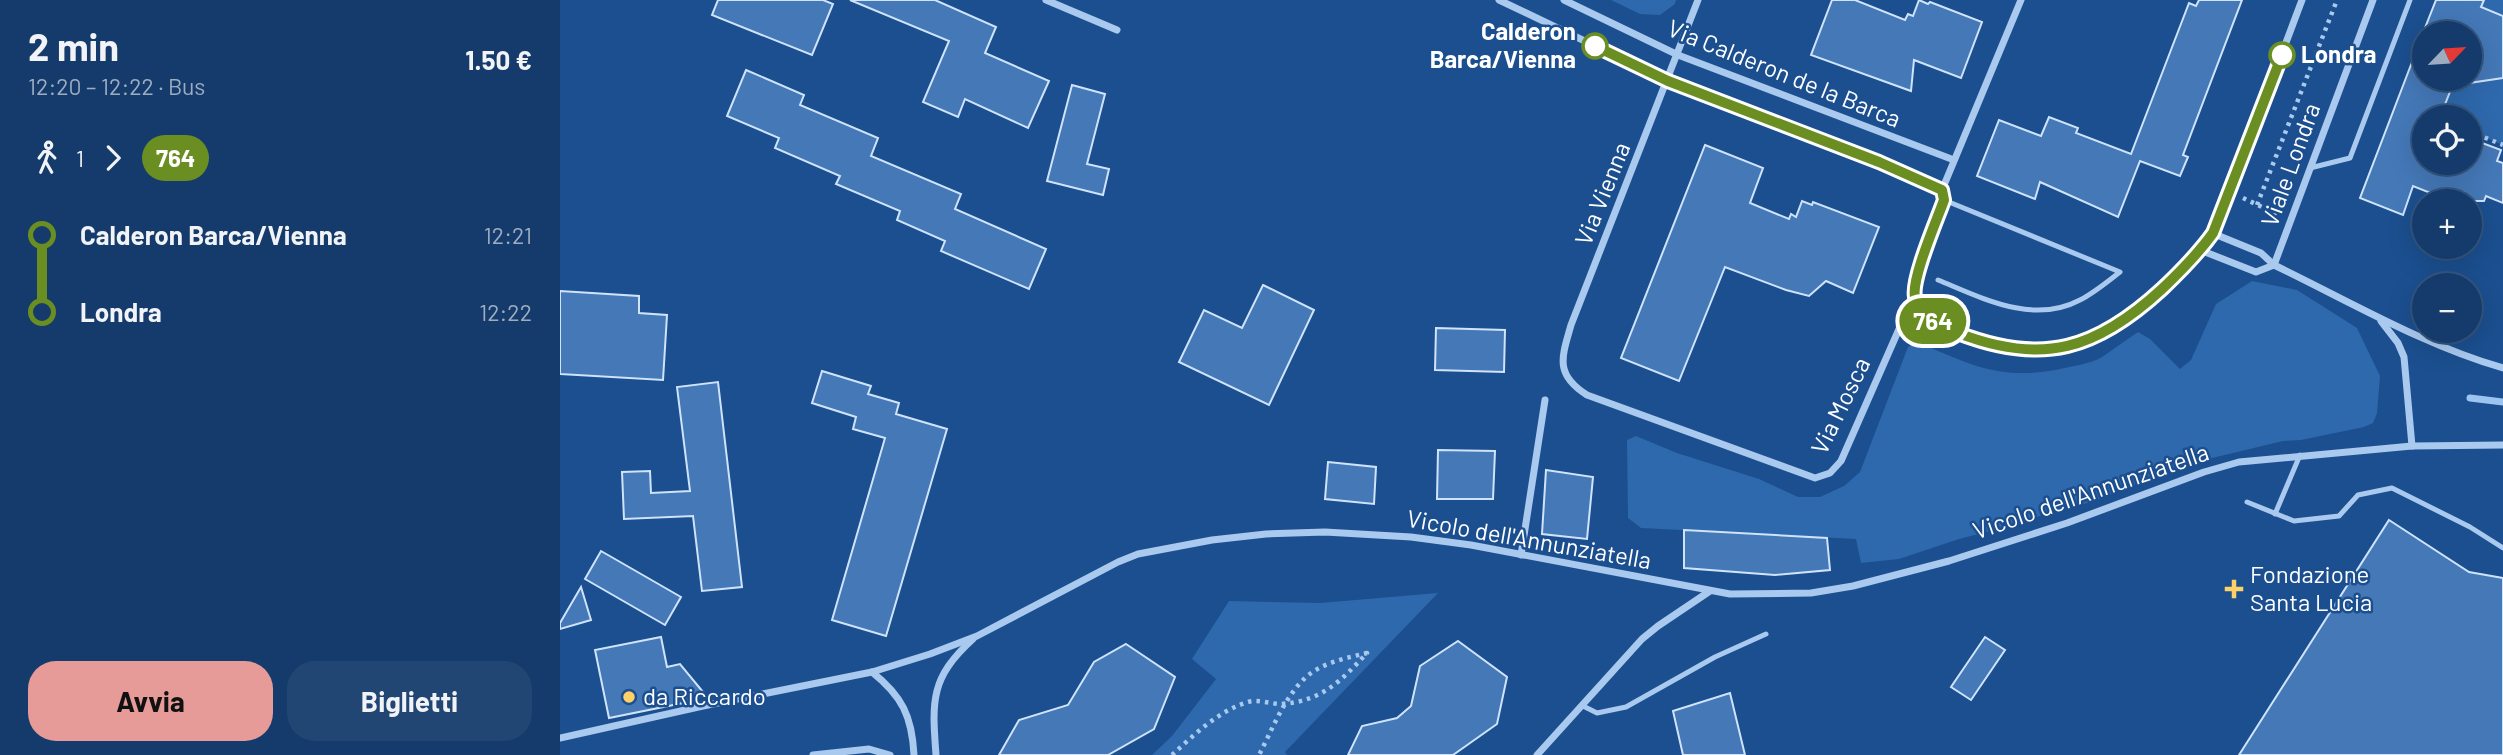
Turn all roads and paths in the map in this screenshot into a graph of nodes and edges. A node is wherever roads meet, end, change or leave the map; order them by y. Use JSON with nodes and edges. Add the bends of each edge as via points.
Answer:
{"nodes":[{"id":1,"x":1046,"y":0,"type":"edge"},
{"id":2,"x":1499,"y":0,"type":"edge"},
{"id":3,"x":1564,"y":0,"type":"edge"},
{"id":4,"x":1698,"y":0,"type":"edge"},
{"id":5,"x":2021,"y":0,"type":"edge"},
{"id":6,"x":2302,"y":0,"type":"edge"},
{"id":7,"x":2337,"y":0,"type":"edge"},
{"id":8,"x":2373,"y":0,"type":"edge"},
{"id":9,"x":2410,"y":0,"type":"edge"},
{"id":10,"x":1117,"y":30,"type":"dead end"},
{"id":11,"x":1678,"y":55,"type":"junction"},
{"id":12,"x":1668,"y":81,"type":"junction"},
{"id":13,"x":2482,"y":136,"type":"edge"},
{"id":14,"x":2503,"y":145,"type":"edge"},
{"id":15,"x":1954,"y":160,"type":"junction"},
{"id":16,"x":2309,"y":169,"type":"junction"},
{"id":17,"x":1942,"y":190,"type":"junction"},
{"id":18,"x":2229,"y":192,"type":"junction"},
{"id":19,"x":1944,"y":200,"type":"junction"},
{"id":20,"x":2257,"y":205,"type":"junction"},
{"id":21,"x":2290,"y":220,"type":"junction"},
{"id":22,"x":2213,"y":233,"type":"junction"},
{"id":23,"x":2200,"y":250,"type":"junction"},
{"id":24,"x":2274,"y":265,"type":"junction"},
{"id":25,"x":1938,"y":280,"type":"dead end"},
{"id":26,"x":1914,"y":295,"type":"junction"},
{"id":27,"x":2379,"y":318,"type":"junction"},
{"id":28,"x":2503,"y":368,"type":"edge"},
{"id":29,"x":1587,"y":395,"type":"joint"},
{"id":30,"x":1545,"y":400,"type":"dead end"},
{"id":31,"x":2503,"y":445,"type":"edge"},
{"id":32,"x":2412,"y":446,"type":"junction"},
{"id":33,"x":2300,"y":455,"type":"junction"},
{"id":34,"x":2247,"y":502,"type":"dead end"},
{"id":35,"x":2275,"y":513,"type":"junction"},
{"id":36,"x":2503,"y":548,"type":"edge"},
{"id":37,"x":1521,"y":555,"type":"junction"},
{"id":38,"x":1710,"y":591,"type":"junction"},
{"id":39,"x":1766,"y":634,"type":"dead end"},
{"id":40,"x":977,"y":636,"type":"junction"},
{"id":41,"x":872,"y":672,"type":"junction"},
{"id":42,"x":1288,"y":702,"type":"junction"},
{"id":43,"x":1583,"y":706,"type":"junction"},
{"id":44,"x":560,"y":738,"type":"edge"},
{"id":45,"x":813,"y":755,"type":"edge"},
{"id":46,"x":890,"y":755,"type":"edge"},
{"id":47,"x":914,"y":755,"type":"edge"},
{"id":48,"x":936,"y":755,"type":"edge"},
{"id":49,"x":1172,"y":755,"type":"edge"},
{"id":50,"x":1259,"y":755,"type":"edge"},
{"id":51,"x":1537,"y":755,"type":"edge"}],
"edges":[{"from":1,"to":10,"type":"street"},
{"from":2,"to":12,"type":"street","name":"Via Calderon de la Barca"},
{"from":3,"to":11,"type":"street","name":"Via Calderon de la Barca"},
{"from":4,"to":11,"type":"street","name":"Via Vienna"},
{"from":5,"to":15,"type":"street"},
{"from":6,"to":18,"type":"street","name":"Viale Londra"},
{"from":7,"to":20,"type":"path"},
{"from":8,"to":16,"type":"street","name":"Viale Londra"},
{"from":9,"to":16,"type":"lane","via":[[2350,158]]},
{"from":11,"to":12,"type":"street","name":"Via Vienna"},
{"from":11,"to":15,"type":"street","name":"Via Calderon de la Barca"},
{"from":12,"to":17,"type":"street","name":"Via Calderon de la Barca"},
{"from":12,"to":29,"type":"street","name":"Via Vienna","via":[[1562,357],[1569,381]]},
{"from":13,"to":14,"type":"path"},
{"from":15,"to":17,"type":"street"},
{"from":16,"to":21,"type":"street","name":"Viale Londra"},
{"from":17,"to":19,"type":"street"},
{"from":18,"to":20,"type":"path"},
{"from":18,"to":22,"type":"street","name":"Viale Londra"},
{"from":19,"to":25,"type":"lane","via":[[2120,272],[2077,302],[2044,310],[2004,305]]},
{"from":19,"to":26,"type":"street","name":"Via Mosca"},
{"from":20,"to":21,"type":"path"},
{"from":21,"to":24,"type":"street","name":"Viale Londra"},
{"from":22,"to":23,"type":"street","name":"Viale Londra"},
{"from":22,"to":24,"type":"street","via":[[2262,253]]},
{"from":23,"to":24,"type":"street","via":[[2256,272]]},
{"from":23,"to":26,"type":"street","name":"Viale Londra","via":[[2122,322],[2096,338],[2069,346],[2012,349],[1973,338],[1923,314]]},
{"from":24,"to":27,"type":"street"},
{"from":26,"to":29,"type":"street","name":"Via Mosca","via":[[1841,461],[1815,478]]},
{"from":27,"to":28,"type":"street"},
{"from":27,"to":32,"type":"street","via":[[2404,358]]},
{"from":30,"to":37,"type":"street"},
{"from":31,"to":32,"type":"street","name":"Vicolo dell'Annunziatella"},
{"from":32,"to":33,"type":"street","name":"Vicolo dell'Annunziatella"},
{"from":33,"to":35,"type":"lane"},
{"from":33,"to":38,"type":"street","name":"Vicolo dell'Annunziatella","via":[[2239,462],[2204,472],[2027,537],[1853,586],[1811,593]]},
{"from":34,"to":35,"type":"lane"},
{"from":35,"to":36,"type":"lane","via":[[2294,521],[2339,516],[2358,495],[2392,488]]},
{"from":37,"to":38,"type":"street","name":"Vicolo dell'Annunziatella"},
{"from":37,"to":40,"type":"street","name":"Vicolo dell'Annunziatella","via":[[1443,541],[1325,532],[1212,540],[1118,562]]},
{"from":38,"to":43,"type":"street","via":[[1642,639]]},
{"from":39,"to":43,"type":"lane","via":[[1626,707],[1597,713]]},
{"from":40,"to":41,"type":"street","name":"Vicolo dell'Annunziatella"},
{"from":40,"to":48,"type":"street","via":[[951,662],[938,684],[933,719]]},
{"from":41,"to":44,"type":"street","name":"Vicolo dell'Annunziatella"},
{"from":41,"to":47,"type":"street","via":[[901,701],[908,715]]},
{"from":42,"to":42,"type":"path","via":[[1317,697],[1339,683],[1367,653],[1334,662],[1306,678]]},
{"from":42,"to":49,"type":"path","via":[[1250,701],[1203,727]]},
{"from":42,"to":50,"type":"path"},
{"from":43,"to":51,"type":"street"},
{"from":45,"to":46,"type":"street","via":[[869,748]]}]}
